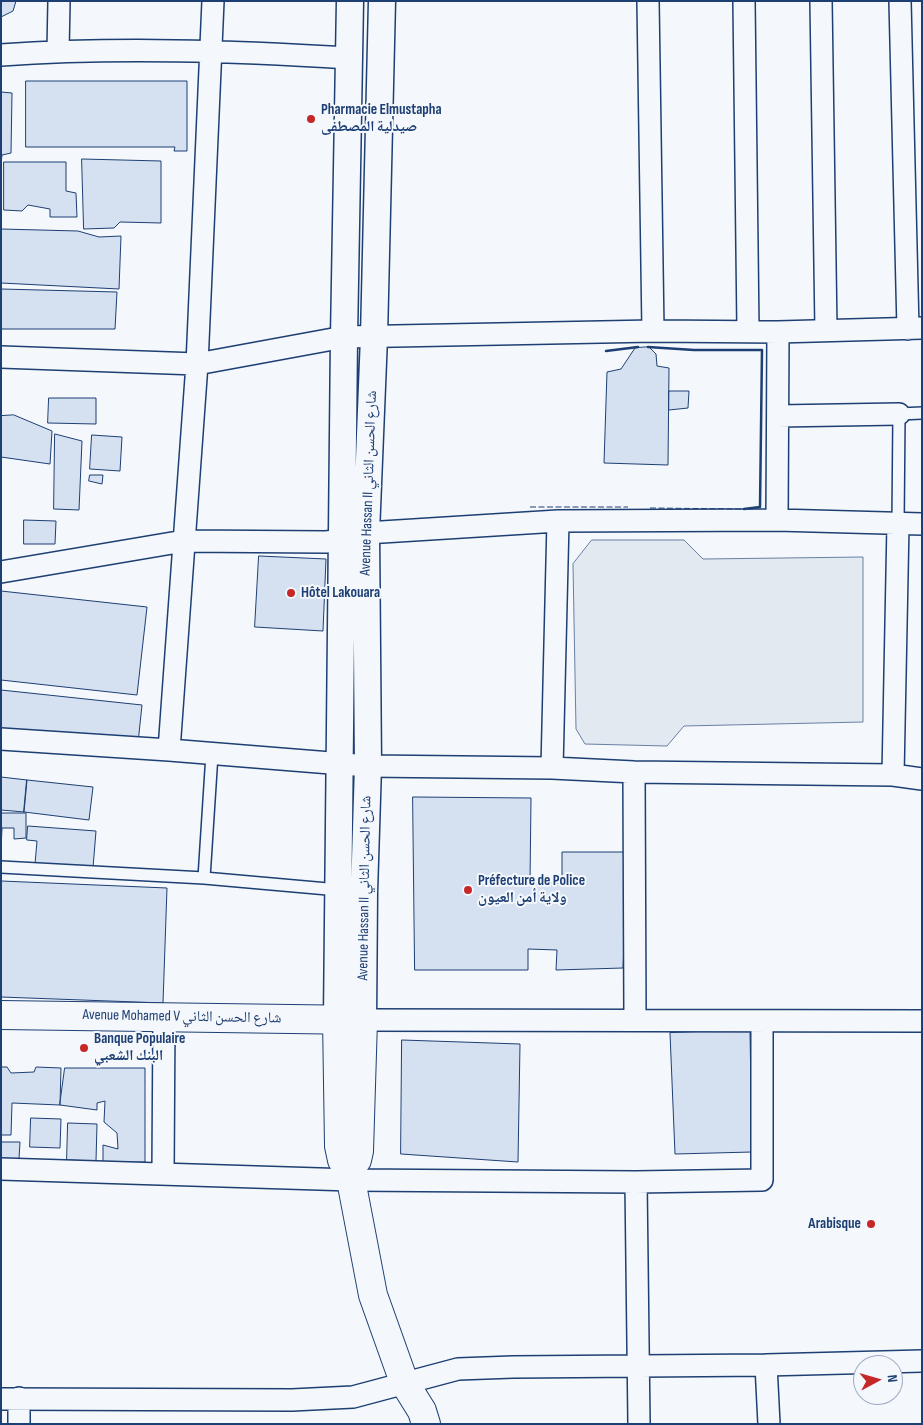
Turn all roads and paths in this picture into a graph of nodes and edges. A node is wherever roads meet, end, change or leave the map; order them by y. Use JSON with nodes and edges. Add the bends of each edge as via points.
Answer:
{"nodes":[{"id":1,"x":59,"y":1,"type":"edge"},
{"id":2,"x":213,"y":1,"type":"edge"},
{"id":3,"x":350,"y":1,"type":"edge"},
{"id":4,"x":382,"y":1,"type":"edge"},
{"id":5,"x":648,"y":1,"type":"edge"},
{"id":6,"x":744,"y":1,"type":"edge"},
{"id":7,"x":820,"y":1,"type":"edge"},
{"id":8,"x":900,"y":1,"type":"edge"},
{"id":9,"x":58,"y":51,"type":"junction"},
{"id":10,"x":210,"y":52,"type":"junction"},
{"id":11,"x":1,"y":55,"type":"edge"},
{"id":12,"x":349,"y":58,"type":"junction"},
{"id":13,"x":915,"y":329,"type":"edge"},
{"id":14,"x":748,"y":330,"type":"junction"},
{"id":15,"x":826,"y":330,"type":"junction"},
{"id":16,"x":653,"y":331,"type":"junction"},
{"id":17,"x":778,"y":332,"type":"junction"},
{"id":18,"x":344,"y":337,"type":"junction"},
{"id":19,"x":374,"y":337,"type":"junction"},
{"id":20,"x":1,"y":357,"type":"edge"},
{"id":21,"x":197,"y":364,"type":"junction"},
{"id":22,"x":899,"y":414,"type":"junction"},
{"id":23,"x":922,"y":414,"type":"edge"},
{"id":24,"x":778,"y":416,"type":"junction"},
{"id":25,"x":558,"y":520,"type":"junction"},
{"id":26,"x":777,"y":520,"type":"junction"},
{"id":27,"x":898,"y":524,"type":"junction"},
{"id":28,"x":922,"y":524,"type":"edge"},
{"id":29,"x":355,"y":536,"type":"junction"},
{"id":30,"x":184,"y":541,"type":"junction"},
{"id":31,"x":1,"y":572,"type":"edge"},
{"id":32,"x":1,"y":739,"type":"edge"},
{"id":33,"x":169,"y":750,"type":"junction"},
{"id":34,"x":212,"y":754,"type":"junction"},
{"id":35,"x":340,"y":764,"type":"junction"},
{"id":36,"x":368,"y":766,"type":"junction"},
{"id":37,"x":552,"y":768,"type":"junction"},
{"id":38,"x":634,"y":772,"type":"junction"},
{"id":39,"x":893,"y":775,"type":"junction"},
{"id":40,"x":922,"y":779,"type":"edge"},
{"id":41,"x":1,"y":867,"type":"edge"},
{"id":42,"x":204,"y":878,"type":"junction"},
{"id":43,"x":339,"y":890,"type":"junction"},
{"id":44,"x":1,"y":1015,"type":"edge"},
{"id":45,"x":164,"y":1018,"type":"junction"},
{"id":46,"x":635,"y":1019,"type":"junction"},
{"id":47,"x":350,"y":1020,"type":"junction"},
{"id":48,"x":762,"y":1021,"type":"junction"},
{"id":49,"x":922,"y":1021,"type":"edge"},
{"id":50,"x":1,"y":1169,"type":"edge"},
{"id":51,"x":163,"y":1173,"type":"junction"},
{"id":52,"x":350,"y":1176,"type":"junction"},
{"id":53,"x":636,"y":1182,"type":"junction"},
{"id":54,"x":922,"y":1361,"type":"edge"},
{"id":55,"x":766,"y":1365,"type":"junction"},
{"id":56,"x":638,"y":1367,"type":"junction"},
{"id":57,"x":404,"y":1382,"type":"junction"},
{"id":58,"x":10,"y":1399,"type":"edge"},
{"id":59,"x":19,"y":1424,"type":"edge"},
{"id":60,"x":426,"y":1424,"type":"edge"},
{"id":61,"x":639,"y":1424,"type":"edge"},
{"id":62,"x":769,"y":1424,"type":"edge"}],
"edges":[{"from":1,"to":9,"type":"street"},
{"from":2,"to":10,"type":"street"},
{"from":3,"to":12,"type":"street","name":"Avenue Hassan II شارع الحسن الثاني"},
{"from":4,"to":19,"type":"street","name":"Avenue Hassan II شارع الحسن الثاني"},
{"from":5,"to":16,"type":"street"},
{"from":6,"to":14,"type":"street"},
{"from":7,"to":15,"type":"street"},
{"from":8,"to":13,"type":"street"},
{"from":9,"to":10,"type":"street"},
{"from":9,"to":11,"type":"street"},
{"from":10,"to":12,"type":"street"},
{"from":10,"to":21,"type":"street"},
{"from":12,"to":18,"type":"street","name":"Avenue Hassan II شارع الحسن الثاني"},
{"from":13,"to":15,"type":"street"},
{"from":14,"to":16,"type":"street"},
{"from":14,"to":17,"type":"street"},
{"from":15,"to":17,"type":"street"},
{"from":16,"to":19,"type":"street"},
{"from":17,"to":24,"type":"street"},
{"from":18,"to":19,"type":"street"},
{"from":18,"to":21,"type":"street"},
{"from":18,"to":29,"type":"street","name":"Avenue Hassan II شارع الحسن الثاني"},
{"from":19,"to":29,"type":"street","name":"Avenue Hassan II شارع الحسن الثاني"},
{"from":20,"to":21,"type":"street"},
{"from":21,"to":30,"type":"street"},
{"from":22,"to":23,"type":"lane"},
{"from":22,"to":24,"type":"street"},
{"from":22,"to":27,"type":"lane"},
{"from":24,"to":26,"type":"street"},
{"from":25,"to":26,"type":"street"},
{"from":25,"to":29,"type":"street"},
{"from":25,"to":37,"type":"street"},
{"from":26,"to":27,"type":"street"},
{"from":27,"to":28,"type":"street"},
{"from":27,"to":39,"type":"street"},
{"from":29,"to":30,"type":"street","via":[[326,542]]},
{"from":29,"to":35,"type":"street","name":"Avenue Hassan II شارع الحسن الثاني"},
{"from":29,"to":36,"type":"street","name":"Avenue Hassan II شارع الحسن الثاني"},
{"from":30,"to":31,"type":"street"},
{"from":30,"to":33,"type":"street"},
{"from":32,"to":33,"type":"street"},
{"from":33,"to":34,"type":"street"},
{"from":34,"to":35,"type":"street"},
{"from":34,"to":42,"type":"lane"},
{"from":35,"to":36,"type":"street"},
{"from":35,"to":43,"type":"street","name":"Avenue Hassan II شارع الحسن الثاني"},
{"from":36,"to":37,"type":"street"},
{"from":36,"to":47,"type":"street","name":"Avenue Hassan II شارع الحسن الثاني","via":[[364,892]]},
{"from":37,"to":38,"type":"street"},
{"from":38,"to":39,"type":"street"},
{"from":38,"to":46,"type":"street"},
{"from":39,"to":40,"type":"street"},
{"from":41,"to":42,"type":"lane"},
{"from":42,"to":43,"type":"lane"},
{"from":43,"to":47,"type":"street","name":"Avenue Hassan II شارع الحسن الثاني"},
{"from":44,"to":45,"type":"main road","name":"Avenue Mohamed V شارع الحسن الثاني"},
{"from":45,"to":47,"type":"main road","name":"Avenue Mohamed V شارع الحسن الثاني"},
{"from":45,"to":51,"type":"street"},
{"from":46,"to":47,"type":"street"},
{"from":46,"to":48,"type":"street"},
{"from":47,"to":52,"type":"main road","name":"Avenue Hassan II شارع الحسن الثاني","via":[[339,1146]]},
{"from":48,"to":49,"type":"street"},
{"from":48,"to":53,"type":"street","via":[[762,1180]]},
{"from":50,"to":51,"type":"street"},
{"from":51,"to":52,"type":"street"},
{"from":52,"to":53,"type":"street"},
{"from":52,"to":57,"type":"main road","name":"Avenue Hassan II شارع الحسن الثاني","via":[[373,1295]]},
{"from":53,"to":56,"type":"street"},
{"from":54,"to":55,"type":"street"},
{"from":55,"to":56,"type":"street"},
{"from":55,"to":62,"type":"street"},
{"from":56,"to":57,"type":"street","via":[[458,1368]]},
{"from":56,"to":61,"type":"street"},
{"from":57,"to":58,"type":"street","via":[[353,1397],[318,1399]]},
{"from":57,"to":60,"type":"main road","name":"Avenue Hassan II شارع الحسن الثاني"},
{"from":58,"to":59,"type":"street"}]}
